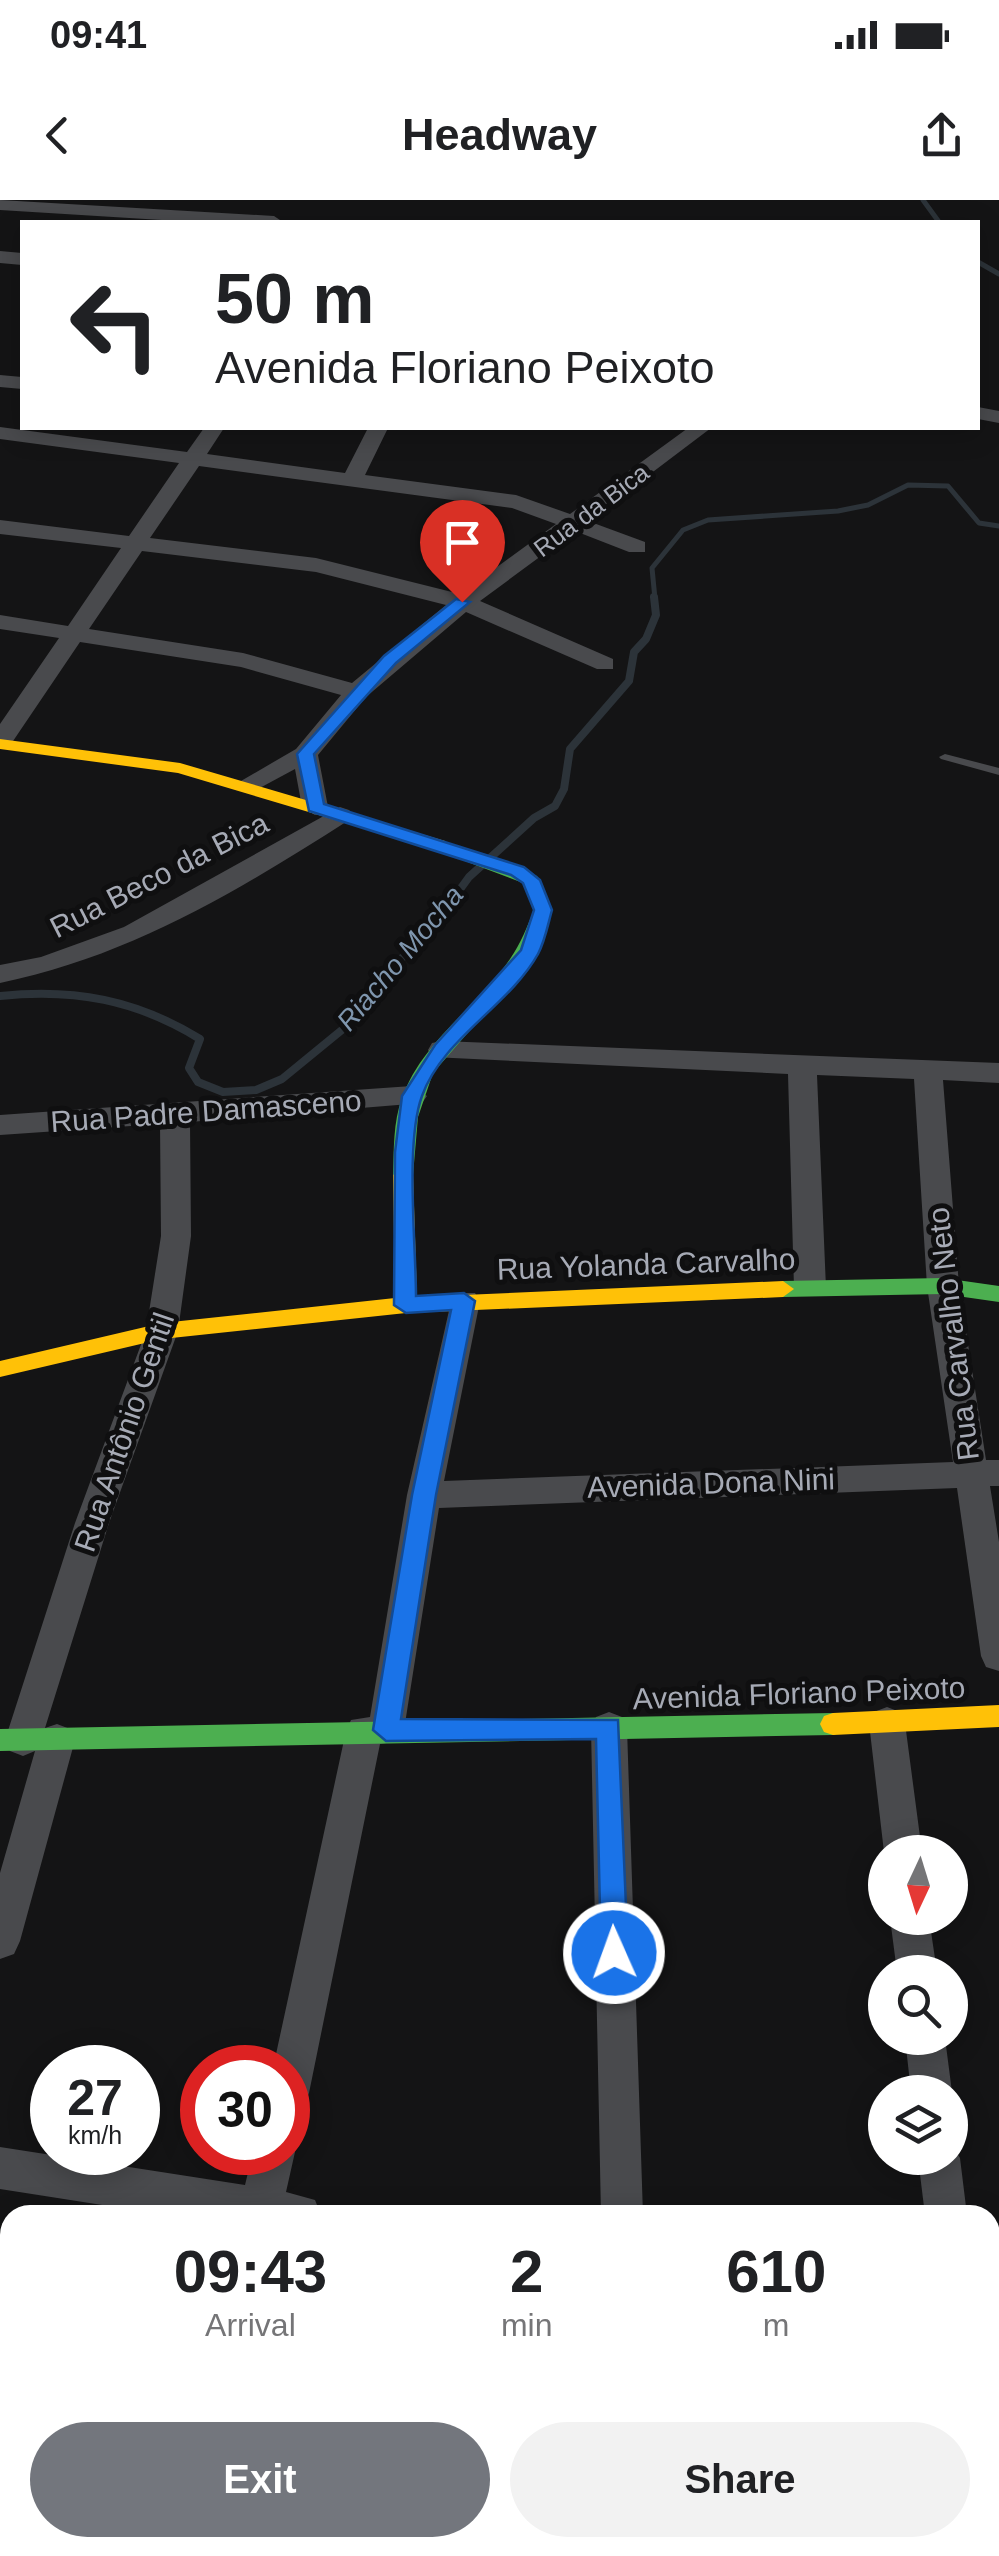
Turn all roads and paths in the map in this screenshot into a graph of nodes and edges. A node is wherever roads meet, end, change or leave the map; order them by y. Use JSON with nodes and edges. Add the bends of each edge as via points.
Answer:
{"nodes":[{"id":1,"x":0,"y":205,"type":"edge"},
{"id":2,"x":241,"y":220,"type":"edge"},
{"id":3,"x":20,"y":418,"type":"edge"},
{"id":4,"x":213,"y":430,"type":"edge"},
{"id":5,"x":377,"y":430,"type":"edge"},
{"id":6,"x":698,"y":430,"type":"edge"},
{"id":7,"x":2,"y":437,"type":"edge"},
{"id":8,"x":192,"y":460,"type":"junction"},
{"id":9,"x":350,"y":481,"type":"junction"},
{"id":10,"x":575,"y":522,"type":"junction"},
{"id":11,"x":0,"y":526,"type":"edge"},
{"id":12,"x":134,"y":546,"type":"junction"},
{"id":13,"x":637,"y":547,"type":"dead end"},
{"id":14,"x":462,"y":602,"type":"junction"},
{"id":15,"x":0,"y":622,"type":"edge"},
{"id":16,"x":73,"y":632,"type":"junction"},
{"id":17,"x":605,"y":664,"type":"dead end"},
{"id":18,"x":357,"y":692,"type":"junction"},
{"id":19,"x":0,"y":743,"type":"edge"},
{"id":20,"x":305,"y":754,"type":"junction"},
{"id":21,"x":946,"y":757,"type":"dead end"},
{"id":22,"x":999,"y":772,"type":"edge"},
{"id":23,"x":247,"y":785,"type":"junction"},
{"id":24,"x":328,"y":811,"type":"junction"},
{"id":25,"x":0,"y":974,"type":"edge"},
{"id":26,"x":442,"y":1050,"type":"junction"},
{"id":27,"x":802,"y":1064,"type":"junction"},
{"id":28,"x":928,"y":1070,"type":"junction"},
{"id":29,"x":999,"y":1073,"type":"edge"},
{"id":30,"x":412,"y":1096,"type":"junction"},
{"id":31,"x":176,"y":1115,"type":"junction"},
{"id":32,"x":0,"y":1125,"type":"edge"},
{"id":33,"x":943,"y":1286,"type":"junction"},
{"id":34,"x":810,"y":1288,"type":"junction"},
{"id":35,"x":999,"y":1294,"type":"edge"},
{"id":36,"x":464,"y":1301,"type":"junction"},
{"id":37,"x":406,"y":1305,"type":"junction"},
{"id":38,"x":162,"y":1331,"type":"junction"},
{"id":39,"x":0,"y":1368,"type":"edge"},
{"id":40,"x":984,"y":1473,"type":"edge"},
{"id":41,"x":424,"y":1495,"type":"junction"},
{"id":42,"x":999,"y":1656,"type":"edge"},
{"id":43,"x":999,"y":1716,"type":"edge"},
{"id":44,"x":887,"y":1723,"type":"junction"},
{"id":45,"x":608,"y":1728,"type":"junction"},
{"id":46,"x":375,"y":1730,"type":"junction"},
{"id":47,"x":26,"y":1740,"type":"edge"},
{"id":48,"x":900,"y":1835,"type":"edge"},
{"id":49,"x":0,"y":1942,"type":"edge"},
{"id":50,"x":299,"y":2045,"type":"edge"},
{"id":51,"x":0,"y":2168,"type":"edge"},
{"id":52,"x":274,"y":2175,"type":"edge"},
{"id":53,"x":941,"y":2175,"type":"edge"},
{"id":54,"x":225,"y":2205,"type":"edge"},
{"id":55,"x":274,"y":2205,"type":"edge"},
{"id":56,"x":622,"y":2205,"type":"edge"},
{"id":57,"x":945,"y":2205,"type":"edge"}],
"edges":[{"from":1,"to":2,"type":"street"},
{"from":3,"to":7,"type":"street"},
{"from":4,"to":8,"type":"street"},
{"from":5,"to":9,"type":"street"},
{"from":6,"to":10,"type":"street","name":"Rua da Bica"},
{"from":7,"to":8,"type":"street"},
{"from":8,"to":9,"type":"street"},
{"from":8,"to":12,"type":"street"},
{"from":9,"to":10,"type":"street","via":[[516,502]]},
{"from":10,"to":13,"type":"street"},
{"from":10,"to":14,"type":"street","name":"Rua da Bica"},
{"from":11,"to":12,"type":"street"},
{"from":12,"to":14,"type":"street","via":[[335,569]]},
{"from":12,"to":16,"type":"street"},
{"from":14,"to":17,"type":"street"},
{"from":14,"to":18,"type":"street","name":"Rua da Bica"},
{"from":15,"to":16,"type":"street"},
{"from":16,"to":18,"type":"street","via":[[242,660]]},
{"from":16,"to":19,"type":"street"},
{"from":18,"to":20,"type":"street","name":"Rua da Bica"},
{"from":19,"to":23,"type":"street","via":[[180,768]]},
{"from":20,"to":23,"type":"street","name":"Rua da Bica"},
{"from":20,"to":24,"type":"street"},
{"from":21,"to":22,"type":"lane"},
{"from":23,"to":24,"type":"street"},
{"from":24,"to":25,"type":"street","name":"Rua Beco da Bica","via":[[269,859],[98,948],[58,964]]},
{"from":24,"to":26,"type":"street","via":[[494,862],[531,880],[543,910],[530,952]]},
{"from":26,"to":27,"type":"street"},
{"from":26,"to":30,"type":"street"},
{"from":27,"to":28,"type":"street"},
{"from":27,"to":34,"type":"street"},
{"from":28,"to":29,"type":"street"},
{"from":28,"to":33,"type":"street","name":"Rua Carvalho Neto"},
{"from":30,"to":31,"type":"street","name":"Rua Padre Damasceno"},
{"from":30,"to":37,"type":"street","via":[[405,1152]]},
{"from":31,"to":32,"type":"street","name":"Rua Padre Damasceno"},
{"from":31,"to":38,"type":"street","name":"Rua Antônio Gentil","via":[[176,1236]]},
{"from":33,"to":34,"type":"street","name":"Rua Yolanda Carvalho"},
{"from":33,"to":35,"type":"street","name":"Rua Yolanda Carvalho"},
{"from":33,"to":40,"type":"street","name":"Rua Carvalho Neto"},
{"from":34,"to":36,"type":"street","name":"Rua Yolanda Carvalho"},
{"from":36,"to":37,"type":"street","name":"Rua Yolanda Carvalho"},
{"from":36,"to":41,"type":"street"},
{"from":37,"to":38,"type":"street","name":"Rua Yolanda Carvalho"},
{"from":38,"to":39,"type":"street","name":"Rua Yolanda Carvalho"},
{"from":38,"to":47,"type":"street","name":"Rua Antônio Gentil","via":[[92,1523]]},
{"from":40,"to":41,"type":"street","name":"Avenida Dona Nini"},
{"from":40,"to":42,"type":"street","name":"Rua Carvalho Neto"},
{"from":41,"to":46,"type":"street"},
{"from":43,"to":44,"type":"street","name":"Avenida Floriano Peixoto"},
{"from":44,"to":45,"type":"street","name":"Avenida Floriano Peixoto"},
{"from":44,"to":48,"type":"street"},
{"from":45,"to":46,"type":"street","name":"Avenida Floriano Peixoto"},
{"from":45,"to":56,"type":"street"},
{"from":46,"to":47,"type":"street","name":"Avenida Floriano Peixoto"},
{"from":46,"to":50,"type":"street"},
{"from":47,"to":49,"type":"street","name":"Rua Antônio Gentil"},
{"from":51,"to":54,"type":"street"},
{"from":52,"to":55,"type":"street"},
{"from":53,"to":57,"type":"street"}]}
